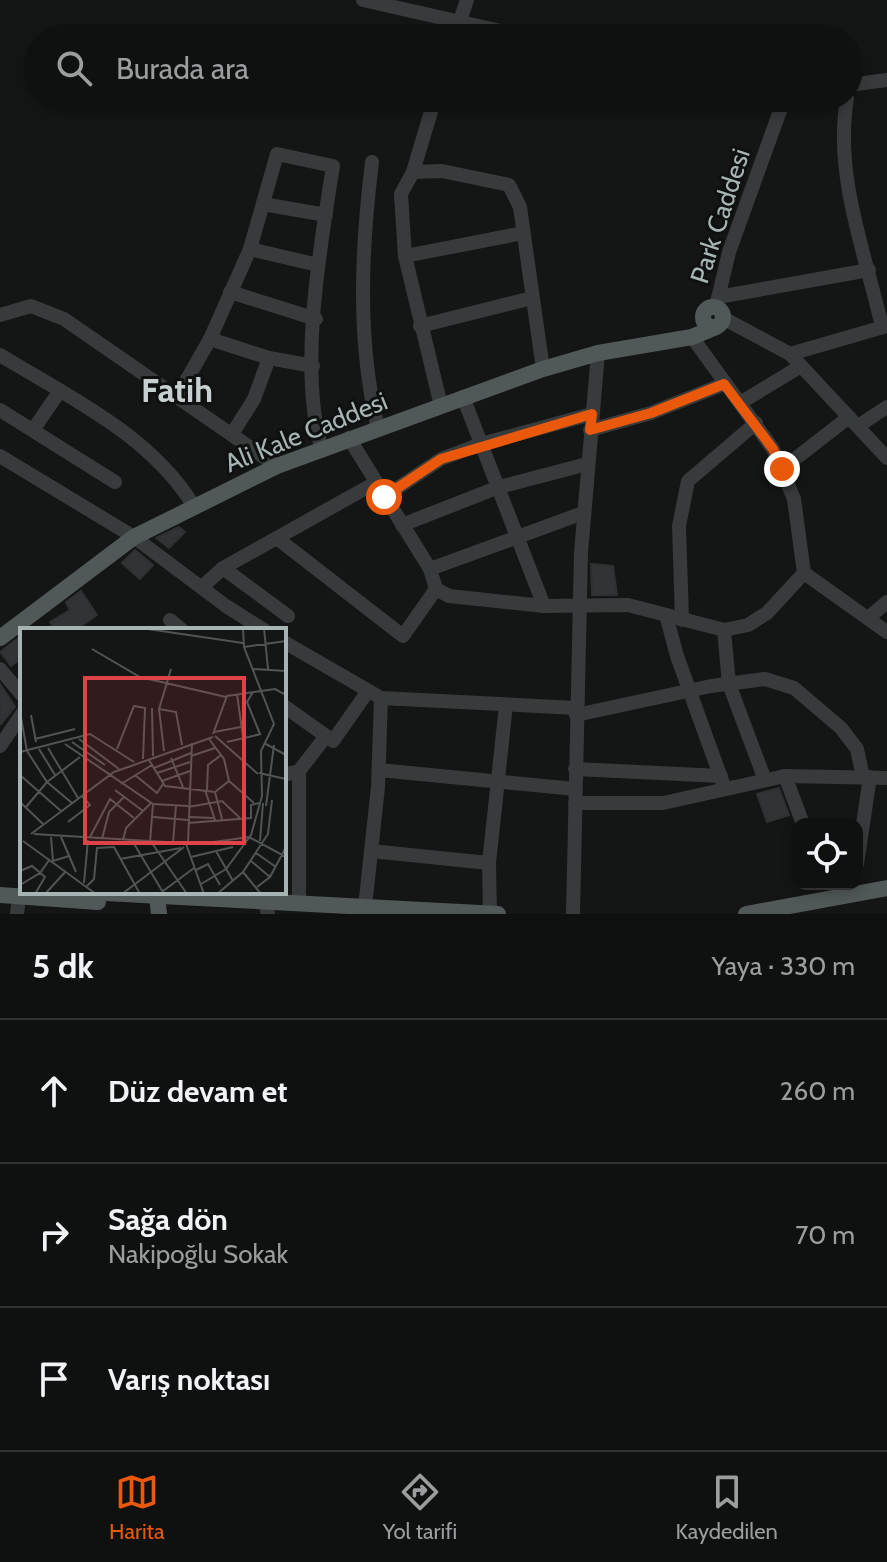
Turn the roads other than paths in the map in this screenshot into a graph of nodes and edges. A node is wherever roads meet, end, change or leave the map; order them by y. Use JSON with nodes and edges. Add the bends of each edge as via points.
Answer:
{"nodes":[{"id":1,"x":363,"y":0,"type":"edge"},
{"id":2,"x":467,"y":0,"type":"edge"},
{"id":3,"x":460,"y":22,"type":"junction"},
{"id":4,"x":469,"y":24,"type":"edge"},
{"id":5,"x":887,"y":80,"type":"edge"},
{"id":6,"x":863,"y":83,"type":"edge"},
{"id":7,"x":431,"y":112,"type":"edge"},
{"id":8,"x":779,"y":112,"type":"edge"},
{"id":9,"x":845,"y":112,"type":"edge"},
{"id":10,"x":372,"y":162,"type":"dead end"},
{"id":11,"x":413,"y":172,"type":"junction"},
{"id":12,"x":263,"y":204,"type":"junction"},
{"id":13,"x":326,"y":215,"type":"junction"},
{"id":14,"x":523,"y":233,"type":"junction"},
{"id":15,"x":250,"y":249,"type":"junction"},
{"id":16,"x":405,"y":256,"type":"junction"},
{"id":17,"x":318,"y":265,"type":"junction"},
{"id":18,"x":869,"y":270,"type":"junction"},
{"id":19,"x":230,"y":292,"type":"junction"},
{"id":20,"x":532,"y":298,"type":"junction"},
{"id":21,"x":716,"y":312,"type":"junction"},
{"id":22,"x":0,"y":315,"type":"edge"},
{"id":23,"x":316,"y":319,"type":"junction"},
{"id":24,"x":420,"y":326,"type":"junction"},
{"id":25,"x":885,"y":326,"type":"edge"},
{"id":26,"x":692,"y":337,"type":"junction"},
{"id":27,"x":210,"y":339,"type":"junction"},
{"id":28,"x":663,"y":340,"type":"junction"},
{"id":29,"x":598,"y":353,"type":"junction"},
{"id":30,"x":790,"y":354,"type":"junction"},
{"id":31,"x":0,"y":355,"type":"edge"},
{"id":32,"x":269,"y":358,"type":"junction"},
{"id":33,"x":313,"y":366,"type":"junction"},
{"id":34,"x":801,"y":366,"type":"junction"},
{"id":35,"x":543,"y":369,"type":"junction"},
{"id":36,"x":724,"y":384,"type":"junction"},
{"id":37,"x":59,"y":392,"type":"junction"},
{"id":38,"x":178,"y":395,"type":"junction"},
{"id":39,"x":463,"y":397,"type":"junction"},
{"id":40,"x":740,"y":403,"type":"junction"},
{"id":41,"x":441,"y":406,"type":"junction"},
{"id":42,"x":887,"y":407,"type":"edge"},
{"id":43,"x":0,"y":410,"type":"edge"},
{"id":44,"x":592,"y":414,"type":"junction"},
{"id":45,"x":853,"y":422,"type":"junction"},
{"id":46,"x":756,"y":423,"type":"junction"},
{"id":47,"x":378,"y":429,"type":"junction"},
{"id":48,"x":33,"y":430,"type":"junction"},
{"id":49,"x":590,"y":430,"type":"junction"},
{"id":50,"x":232,"y":434,"type":"junction"},
{"id":51,"x":349,"y":438,"type":"junction"},
{"id":52,"x":481,"y":444,"type":"junction"},
{"id":53,"x":322,"y":450,"type":"junction"},
{"id":54,"x":0,"y":456,"type":"edge"},
{"id":55,"x":887,"y":458,"type":"edge"},
{"id":56,"x":587,"y":464,"type":"junction"},
{"id":57,"x":277,"y":466,"type":"junction"},
{"id":58,"x":782,"y":469,"type":"junction"},
{"id":59,"x":115,"y":482,"type":"dead end"},
{"id":60,"x":375,"y":483,"type":"junction"},
{"id":61,"x":499,"y":487,"type":"junction"},
{"id":62,"x":384,"y":497,"type":"junction"},
{"id":63,"x":193,"y":505,"type":"junction"},
{"id":64,"x":583,"y":513,"type":"junction"},
{"id":65,"x":402,"y":525,"type":"junction"},
{"id":66,"x":518,"y":536,"type":"junction"},
{"id":67,"x":134,"y":537,"type":"junction"},
{"id":68,"x":278,"y":539,"type":"junction"},
{"id":69,"x":223,"y":568,"type":"junction"},
{"id":70,"x":430,"y":569,"type":"junction"},
{"id":71,"x":804,"y":573,"type":"junction"},
{"id":72,"x":203,"y":586,"type":"junction"},
{"id":73,"x":436,"y":589,"type":"junction"},
{"id":74,"x":887,"y":602,"type":"edge"},
{"id":75,"x":544,"y":606,"type":"junction"},
{"id":76,"x":580,"y":606,"type":"junction"},
{"id":77,"x":666,"y":615,"type":"junction"},
{"id":78,"x":288,"y":616,"type":"dead end"},
{"id":79,"x":868,"y":618,"type":"junction"},
{"id":80,"x":170,"y":620,"type":"dead end"},
{"id":81,"x":682,"y":620,"type":"junction"},
{"id":82,"x":180,"y":628,"type":"edge"},
{"id":83,"x":261,"y":628,"type":"edge"},
{"id":84,"x":724,"y":630,"type":"junction"},
{"id":85,"x":887,"y":632,"type":"edge"},
{"id":86,"x":0,"y":638,"type":"edge"},
{"id":87,"x":286,"y":643,"type":"edge"},
{"id":88,"x":0,"y":669,"type":"edge"},
{"id":89,"x":729,"y":684,"type":"junction"},
{"id":90,"x":691,"y":690,"type":"junction"},
{"id":91,"x":20,"y":693,"type":"edge"},
{"id":92,"x":375,"y":695,"type":"junction"},
{"id":93,"x":506,"y":705,"type":"junction"},
{"id":94,"x":286,"y":707,"type":"edge"},
{"id":95,"x":576,"y":712,"type":"junction"},
{"id":96,"x":20,"y":717,"type":"edge"},
{"id":97,"x":326,"y":736,"type":"junction"},
{"id":98,"x":0,"y":746,"type":"edge"},
{"id":99,"x":575,"y":769,"type":"junction"},
{"id":100,"x":379,"y":770,"type":"junction"},
{"id":101,"x":291,"y":773,"type":"edge"},
{"id":102,"x":785,"y":776,"type":"junction"},
{"id":103,"x":866,"y":777,"type":"junction"},
{"id":104,"x":887,"y":778,"type":"edge"},
{"id":105,"x":765,"y":780,"type":"junction"},
{"id":106,"x":723,"y":783,"type":"junction"},
{"id":107,"x":497,"y":784,"type":"junction"},
{"id":108,"x":575,"y":796,"type":"junction"},
{"id":109,"x":801,"y":818,"type":"edge"},
{"id":110,"x":862,"y":818,"type":"edge"},
{"id":111,"x":371,"y":851,"type":"junction"},
{"id":112,"x":489,"y":863,"type":"junction"},
{"id":113,"x":887,"y":888,"type":"edge"},
{"id":114,"x":863,"y":889,"type":"edge"},
{"id":115,"x":13,"y":890,"type":"edge"},
{"id":116,"x":824,"y":891,"type":"edge"},
{"id":117,"x":52,"y":894,"type":"edge"},
{"id":118,"x":106,"y":894,"type":"edge"},
{"id":119,"x":215,"y":896,"type":"edge"},
{"id":120,"x":299,"y":904,"type":"junction"},
{"id":121,"x":158,"y":905,"type":"edge"},
{"id":122,"x":365,"y":907,"type":"junction"},
{"id":123,"x":267,"y":913,"type":"edge"},
{"id":124,"x":17,"y":914,"type":"edge"},
{"id":125,"x":321,"y":914,"type":"edge"},
{"id":126,"x":490,"y":914,"type":"edge"},
{"id":127,"x":498,"y":914,"type":"edge"},
{"id":128,"x":573,"y":914,"type":"edge"},
{"id":129,"x":746,"y":914,"type":"edge"}],
"edges":[{"from":1,"to":3,"type":"street"},
{"from":2,"to":3,"type":"street"},
{"from":3,"to":4,"type":"street"},
{"from":5,"to":6,"type":"street"},
{"from":7,"to":11,"type":"street"},
{"from":8,"to":21,"type":"street","name":"Park Caddesi","via":[[729,252]]},
{"from":9,"to":18,"type":"street","via":[[845,175]]},
{"from":10,"to":47,"type":"street","via":[[362,301],[367,381]]},
{"from":11,"to":14,"type":"street","via":[[442,171],[509,185],[520,207]]},
{"from":11,"to":16,"type":"street","via":[[401,194]]},
{"from":12,"to":13,"type":"street"},
{"from":12,"to":13,"type":"street","via":[[277,154],[333,166]]},
{"from":12,"to":15,"type":"street"},
{"from":13,"to":17,"type":"street"},
{"from":14,"to":16,"type":"street"},
{"from":14,"to":20,"type":"street"},
{"from":15,"to":17,"type":"street"},
{"from":15,"to":19,"type":"street"},
{"from":16,"to":24,"type":"street"},
{"from":17,"to":23,"type":"street"},
{"from":18,"to":21,"type":"street"},
{"from":18,"to":25,"type":"street"},
{"from":19,"to":23,"type":"street"},
{"from":19,"to":27,"type":"street"},
{"from":20,"to":24,"type":"street"},
{"from":20,"to":35,"type":"street"},
{"from":21,"to":26,"type":"main road","name":"Ali Kale Caddesi"},
{"from":21,"to":28,"type":"main road","name":"Ali Kale Caddesi"},
{"from":21,"to":30,"type":"street"},
{"from":22,"to":38,"type":"street","via":[[31,306],[64,319]]},
{"from":23,"to":33,"type":"street"},
{"from":24,"to":41,"type":"street"},
{"from":25,"to":30,"type":"street"},
{"from":26,"to":28,"type":"main road","name":"Ali Kale Caddesi"},
{"from":26,"to":36,"type":"street"},
{"from":27,"to":32,"type":"street"},
{"from":27,"to":38,"type":"street"},
{"from":28,"to":29,"type":"main road","name":"Ali Kale Caddesi"},
{"from":29,"to":35,"type":"main road","name":"Ali Kale Caddesi"},
{"from":29,"to":44,"type":"street"},
{"from":30,"to":34,"type":"street"},
{"from":31,"to":37,"type":"street"},
{"from":32,"to":33,"type":"street"},
{"from":32,"to":50,"type":"street","via":[[254,399]]},
{"from":33,"to":53,"type":"street","via":[[314,423]]},
{"from":34,"to":40,"type":"street"},
{"from":34,"to":45,"type":"street"},
{"from":35,"to":39,"type":"main road","name":"Ali Kale Caddesi"},
{"from":36,"to":40,"type":"street"},
{"from":36,"to":49,"type":"street"},
{"from":37,"to":48,"type":"street"},
{"from":37,"to":63,"type":"street","via":[[140,444],[176,479]]},
{"from":38,"to":50,"type":"street"},
{"from":39,"to":41,"type":"main road","name":"Ali Kale Caddesi"},
{"from":39,"to":52,"type":"street"},
{"from":40,"to":46,"type":"street"},
{"from":41,"to":47,"type":"main road","name":"Ali Kale Caddesi"},
{"from":42,"to":45,"type":"street"},
{"from":43,"to":48,"type":"street"},
{"from":44,"to":49,"type":"street"},
{"from":44,"to":52,"type":"street"},
{"from":45,"to":55,"type":"street"},
{"from":45,"to":58,"type":"street"},
{"from":46,"to":58,"type":"street"},
{"from":46,"to":81,"type":"street","via":[[688,481],[679,526]]},
{"from":47,"to":51,"type":"main road","name":"Ali Kale Caddesi"},
{"from":48,"to":59,"type":"street"},
{"from":49,"to":56,"type":"street"},
{"from":50,"to":57,"type":"street"},
{"from":51,"to":53,"type":"main road","name":"Ali Kale Caddesi"},
{"from":51,"to":60,"type":"street"},
{"from":52,"to":61,"type":"street"},
{"from":52,"to":62,"type":"street","via":[[441,459]]},
{"from":53,"to":57,"type":"main road","name":"Ali Kale Caddesi"},
{"from":54,"to":67,"type":"street"},
{"from":56,"to":61,"type":"street"},
{"from":56,"to":64,"type":"street"},
{"from":57,"to":63,"type":"main road","name":"Ali Kale Caddesi"},
{"from":58,"to":71,"type":"street","via":[[794,499]]},
{"from":60,"to":62,"type":"street"},
{"from":60,"to":68,"type":"street"},
{"from":61,"to":65,"type":"street"},
{"from":61,"to":66,"type":"street"},
{"from":62,"to":65,"type":"street"},
{"from":63,"to":67,"type":"main road","name":"Ali Kale Caddesi"},
{"from":64,"to":66,"type":"street"},
{"from":64,"to":76,"type":"street"},
{"from":65,"to":70,"type":"street"},
{"from":66,"to":70,"type":"street"},
{"from":66,"to":75,"type":"street"},
{"from":67,"to":72,"type":"street"},
{"from":67,"to":86,"type":"main road","name":"Ali Kale Caddesi"},
{"from":68,"to":69,"type":"street"},
{"from":68,"to":73,"type":"street","via":[[403,636]]},
{"from":69,"to":72,"type":"street"},
{"from":69,"to":78,"type":"street"},
{"from":70,"to":73,"type":"street"},
{"from":71,"to":79,"type":"street"},
{"from":71,"to":84,"type":"street","via":[[767,613],[748,625]]},
{"from":72,"to":83,"type":"street"},
{"from":73,"to":75,"type":"street","via":[[449,596]]},
{"from":74,"to":79,"type":"street"},
{"from":75,"to":76,"type":"street"},
{"from":76,"to":77,"type":"street","via":[[628,605]]},
{"from":76,"to":95,"type":"street"},
{"from":77,"to":81,"type":"street"},
{"from":77,"to":90,"type":"street"},
{"from":79,"to":85,"type":"street"},
{"from":80,"to":82,"type":"street"},
{"from":81,"to":84,"type":"street"},
{"from":84,"to":89,"type":"street"},
{"from":87,"to":92,"type":"street"},
{"from":88,"to":91,"type":"street"},
{"from":89,"to":90,"type":"street"},
{"from":89,"to":103,"type":"street","via":[[765,679],[794,688],[841,728],[857,749]]},
{"from":89,"to":105,"type":"street"},
{"from":90,"to":95,"type":"street"},
{"from":90,"to":106,"type":"street"},
{"from":92,"to":93,"type":"street"},
{"from":92,"to":97,"type":"street","via":[[333,741]]},
{"from":92,"to":100,"type":"street"},
{"from":93,"to":95,"type":"street"},
{"from":93,"to":107,"type":"street"},
{"from":94,"to":97,"type":"street"},
{"from":95,"to":99,"type":"street"},
{"from":96,"to":98,"type":"street"},
{"from":97,"to":101,"type":"street"},
{"from":99,"to":106,"type":"street"},
{"from":99,"to":108,"type":"street"},
{"from":100,"to":107,"type":"street"},
{"from":100,"to":111,"type":"street"},
{"from":101,"to":120,"type":"street"},
{"from":102,"to":103,"type":"street"},
{"from":102,"to":105,"type":"street"},
{"from":102,"to":109,"type":"street"},
{"from":103,"to":104,"type":"street"},
{"from":103,"to":110,"type":"street"},
{"from":105,"to":106,"type":"street"},
{"from":106,"to":108,"type":"street","via":[[663,803]]},
{"from":107,"to":108,"type":"street"},
{"from":107,"to":112,"type":"street"},
{"from":108,"to":128,"type":"street"},
{"from":111,"to":112,"type":"street"},
{"from":111,"to":122,"type":"street"},
{"from":112,"to":126,"type":"street"},
{"from":113,"to":114,"type":"main road"},
{"from":115,"to":124,"type":"street"},
{"from":116,"to":129,"type":"main road"},
{"from":117,"to":121,"type":"main road"},
{"from":118,"to":121,"type":"main road"},
{"from":119,"to":120,"type":"main road"},
{"from":119,"to":121,"type":"main road"},
{"from":120,"to":122,"type":"main road"},
{"from":121,"to":123,"type":"main road"},
{"from":122,"to":126,"type":"main road"},
{"from":123,"to":125,"type":"main road"},
{"from":126,"to":127,"type":"main road"}]}
